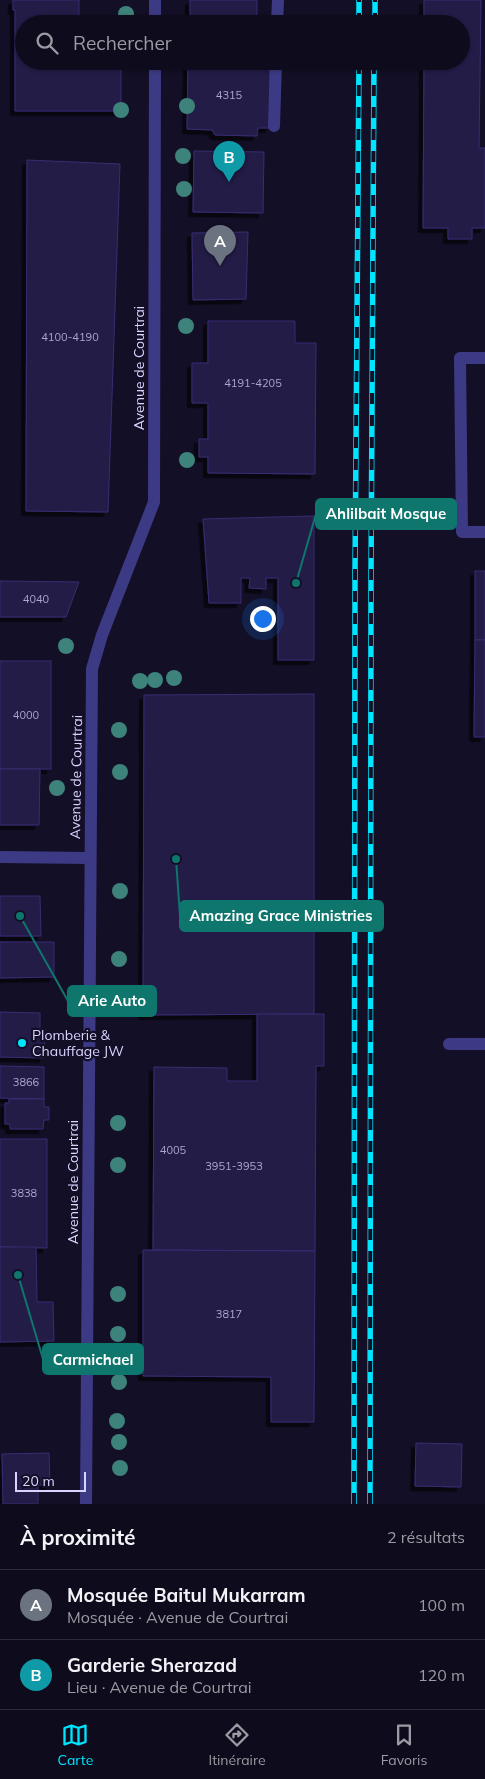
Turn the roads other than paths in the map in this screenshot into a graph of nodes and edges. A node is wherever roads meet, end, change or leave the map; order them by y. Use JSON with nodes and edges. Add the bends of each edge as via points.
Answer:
{"nodes":[{"id":1,"x":155,"y":0,"type":"edge"},
{"id":2,"x":278,"y":0,"type":"edge"},
{"id":3,"x":155,"y":15,"type":"edge"},
{"id":4,"x":277,"y":15,"type":"edge"},
{"id":5,"x":155,"y":70,"type":"edge"},
{"id":6,"x":276,"y":70,"type":"edge"},
{"id":7,"x":274,"y":126,"type":"dead end"},
{"id":8,"x":485,"y":358,"type":"edge"},
{"id":9,"x":485,"y":532,"type":"edge"},
{"id":10,"x":0,"y":857,"type":"edge"},
{"id":11,"x":90,"y":858,"type":"junction"},
{"id":12,"x":449,"y":1044,"type":"dead end"},
{"id":13,"x":485,"y":1044,"type":"edge"},
{"id":14,"x":86,"y":1504,"type":"edge"}],
"edges":[{"from":1,"to":3,"type":"street"},
{"from":2,"to":4,"type":"street"},
{"from":5,"to":11,"type":"street","name":"Avenue de Courtrai","via":[[154,502],[92,669]]},
{"from":6,"to":7,"type":"street"},
{"from":8,"to":9,"type":"street","via":[[460,358],[462,532]]},
{"from":10,"to":11,"type":"street"},
{"from":11,"to":14,"type":"street","name":"Avenue de Courtrai"},
{"from":12,"to":13,"type":"street"}]}
